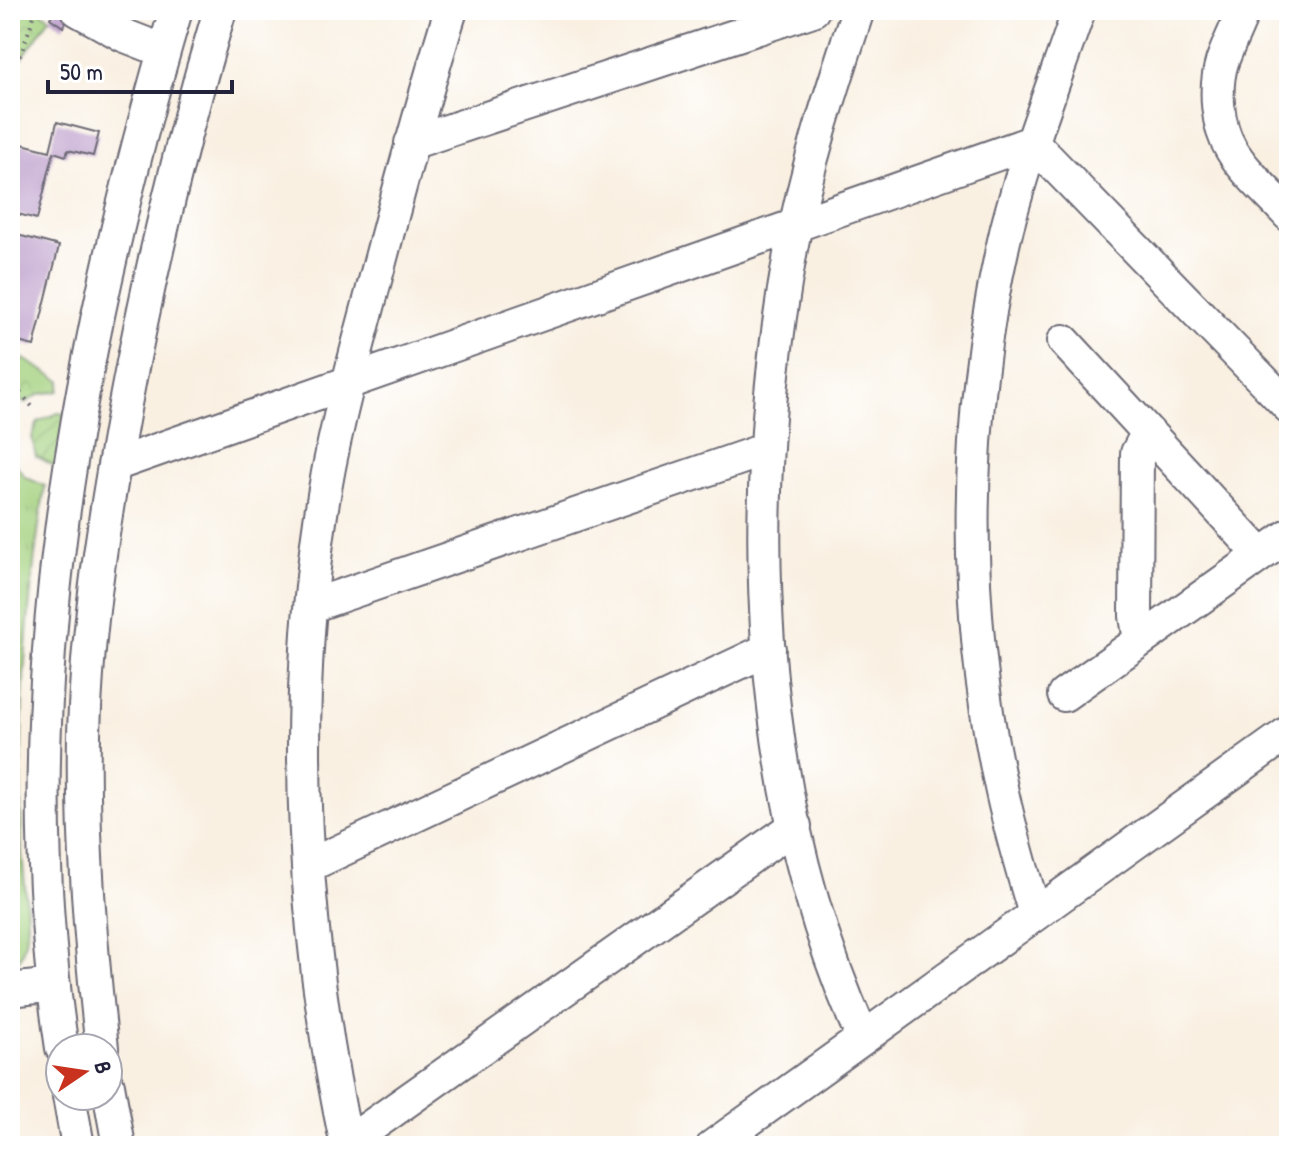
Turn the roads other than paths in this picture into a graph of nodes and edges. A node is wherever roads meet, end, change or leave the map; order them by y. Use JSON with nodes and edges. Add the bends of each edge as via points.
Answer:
{"nodes":[{"id":1,"x":78,"y":10,"type":"edge"},
{"id":2,"x":176,"y":10,"type":"edge"},
{"id":3,"x":220,"y":10,"type":"edge"},
{"id":4,"x":451,"y":10,"type":"edge"},
{"id":5,"x":813,"y":10,"type":"edge"},
{"id":6,"x":858,"y":10,"type":"edge"},
{"id":7,"x":1079,"y":10,"type":"edge"},
{"id":8,"x":1244,"y":10,"type":"edge"},
{"id":9,"x":164,"y":51,"type":"junction"},
{"id":10,"x":1032,"y":142,"type":"junction"},
{"id":11,"x":411,"y":143,"type":"junction"},
{"id":12,"x":1289,"y":215,"type":"edge"},
{"id":13,"x":797,"y":225,"type":"junction"},
{"id":14,"x":1064,"y":341,"type":"dead end"},
{"id":15,"x":347,"y":383,"type":"junction"},
{"id":16,"x":1289,"y":407,"type":"edge"},
{"id":17,"x":1148,"y":432,"type":"junction"},
{"id":18,"x":767,"y":449,"type":"junction"},
{"id":19,"x":114,"y":465,"type":"junction"},
{"id":20,"x":1289,"y":535,"type":"edge"},
{"id":21,"x":1261,"y":555,"type":"junction"},
{"id":22,"x":311,"y":606,"type":"junction"},
{"id":23,"x":1140,"y":641,"type":"junction"},
{"id":24,"x":769,"y":649,"type":"junction"},
{"id":25,"x":1064,"y":695,"type":"dead end"},
{"id":26,"x":1289,"y":732,"type":"edge"},
{"id":27,"x":795,"y":826,"type":"junction"},
{"id":28,"x":308,"y":866,"type":"junction"},
{"id":29,"x":1035,"y":914,"type":"junction"},
{"id":30,"x":54,"y":985,"type":"junction"},
{"id":31,"x":10,"y":990,"type":"edge"},
{"id":32,"x":60,"y":1032,"type":"edge"},
{"id":33,"x":100,"y":1032,"type":"edge"},
{"id":34,"x":863,"y":1038,"type":"junction"},
{"id":35,"x":72,"y":1112,"type":"edge"},
{"id":36,"x":113,"y":1112,"type":"edge"},
{"id":37,"x":346,"y":1145,"type":"edge"},
{"id":38,"x":78,"y":1146,"type":"edge"},
{"id":39,"x":119,"y":1146,"type":"edge"},
{"id":40,"x":713,"y":1146,"type":"edge"}],
"edges":[{"from":1,"to":9,"type":"street"},
{"from":2,"to":9,"type":"street"},
{"from":3,"to":19,"type":"street","via":[[157,248]]},
{"from":4,"to":11,"type":"street"},
{"from":5,"to":11,"type":"street"},
{"from":6,"to":13,"type":"street","via":[[820,129]]},
{"from":7,"to":10,"type":"street"},
{"from":8,"to":12,"type":"street","via":[[1221,64],[1218,103],[1223,126],[1229,147]]},
{"from":9,"to":30,"type":"street","via":[[106,275],[59,539],[43,747],[45,880]]},
{"from":10,"to":13,"type":"street"},
{"from":10,"to":16,"type":"street"},
{"from":10,"to":29,"type":"street","via":[[1007,228],[984,351],[973,539],[990,729]]},
{"from":11,"to":15,"type":"street"},
{"from":13,"to":15,"type":"street"},
{"from":13,"to":18,"type":"street","via":[[780,319]]},
{"from":14,"to":17,"type":"street"},
{"from":15,"to":19,"type":"street"},
{"from":15,"to":22,"type":"street","via":[[321,515]]},
{"from":17,"to":21,"type":"street"},
{"from":17,"to":23,"type":"street","via":[[1137,453]]},
{"from":18,"to":22,"type":"street"},
{"from":18,"to":24,"type":"street"},
{"from":19,"to":33,"type":"street","via":[[95,594],[84,733],[87,897]]},
{"from":20,"to":21,"type":"street"},
{"from":21,"to":23,"type":"street"},
{"from":22,"to":28,"type":"street","via":[[305,768]]},
{"from":23,"to":25,"type":"street"},
{"from":24,"to":27,"type":"street"},
{"from":24,"to":28,"type":"street"},
{"from":26,"to":29,"type":"street"},
{"from":27,"to":34,"type":"street","via":[[821,935]]},
{"from":27,"to":37,"type":"street"},
{"from":28,"to":37,"type":"street","via":[[318,977]]},
{"from":29,"to":34,"type":"street"},
{"from":30,"to":31,"type":"street"},
{"from":30,"to":32,"type":"street"},
{"from":34,"to":40,"type":"street"},
{"from":35,"to":38,"type":"street"},
{"from":36,"to":39,"type":"street"}]}
